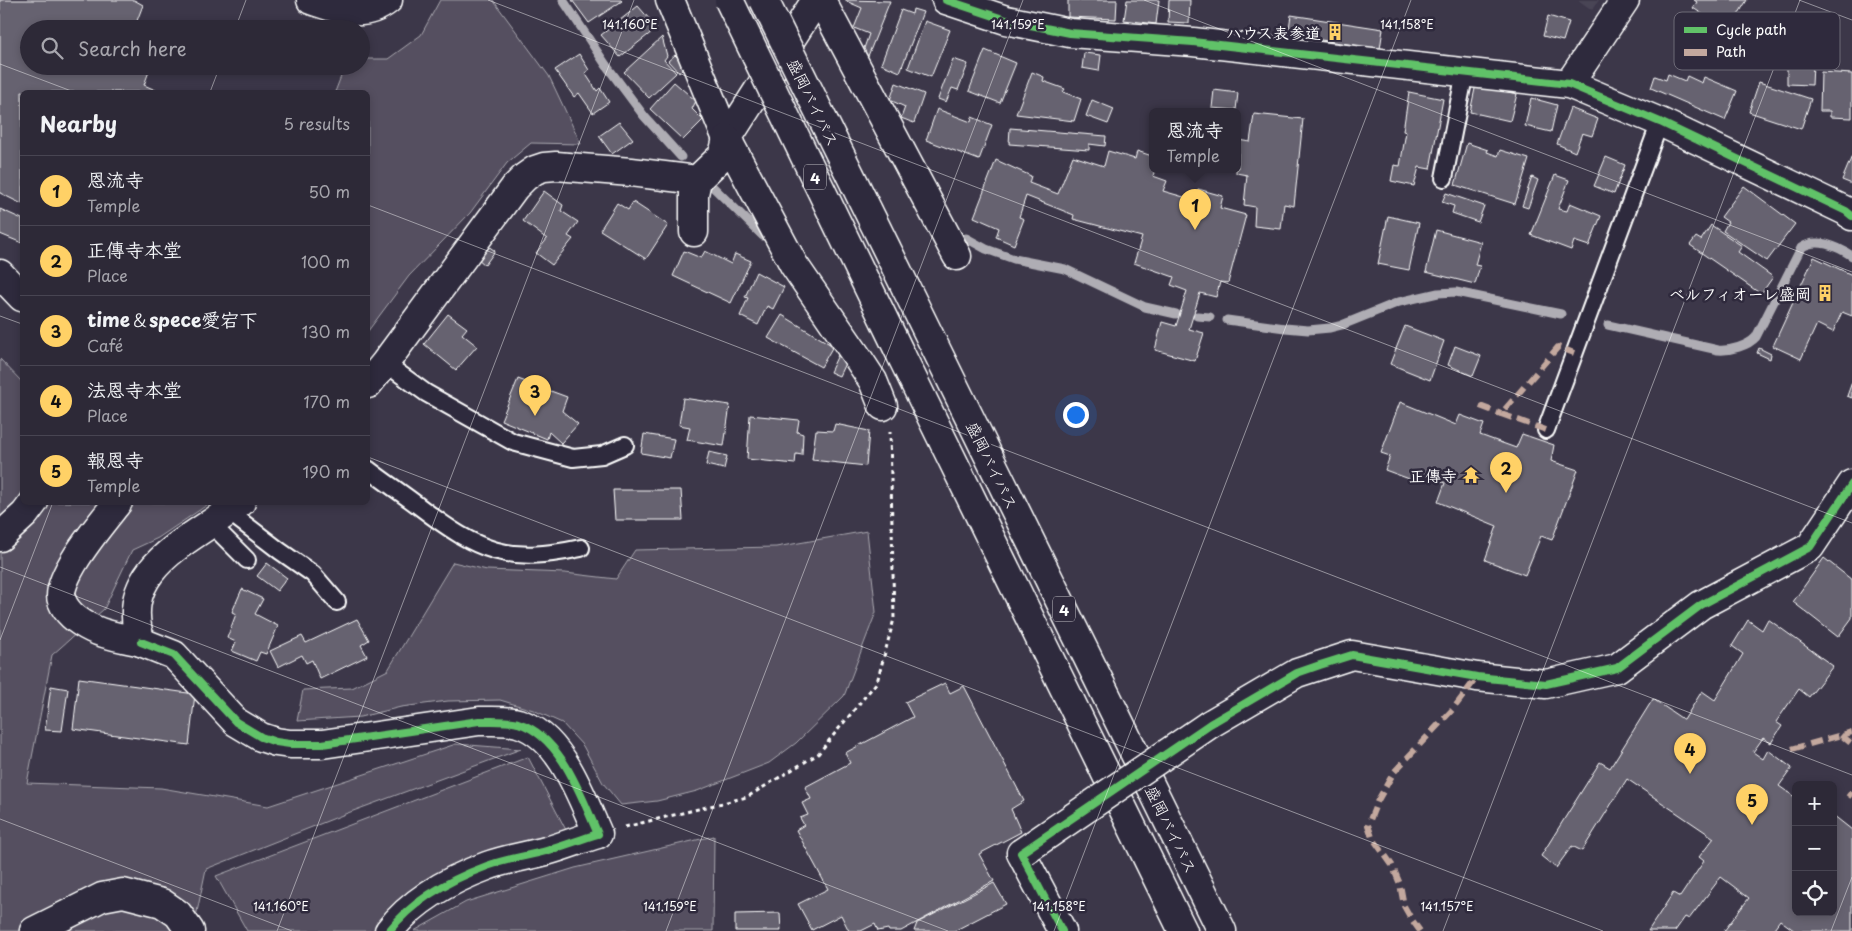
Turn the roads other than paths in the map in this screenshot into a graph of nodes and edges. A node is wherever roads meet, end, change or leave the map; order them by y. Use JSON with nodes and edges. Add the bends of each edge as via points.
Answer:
{"nodes":[{"id":1,"x":311,"y":0,"type":"edge"},
{"id":2,"x":388,"y":0,"type":"edge"},
{"id":3,"x":670,"y":0,"type":"edge"},
{"id":4,"x":729,"y":0,"type":"edge"},
{"id":5,"x":764,"y":0,"type":"edge"},
{"id":6,"x":816,"y":0,"type":"edge"},
{"id":7,"x":820,"y":0,"type":"edge"},
{"id":8,"x":946,"y":0,"type":"edge"},
{"id":9,"x":1625,"y":0,"type":"edge"},
{"id":10,"x":1465,"y":72,"type":"junction"},
{"id":11,"x":1569,"y":84,"type":"junction"},
{"id":12,"x":1660,"y":122,"type":"junction"},
{"id":13,"x":727,"y":139,"type":"junction"},
{"id":14,"x":1444,"y":178,"type":"dead end"},
{"id":15,"x":697,"y":180,"type":"junction"},
{"id":16,"x":1852,"y":216,"type":"edge"},
{"id":17,"x":694,"y":232,"type":"dead end"},
{"id":18,"x":957,"y":256,"type":"dead end"},
{"id":19,"x":0,"y":274,"type":"edge"},
{"id":20,"x":20,"y":295,"type":"edge"},
{"id":21,"x":856,"y":355,"type":"junction"},
{"id":22,"x":902,"y":355,"type":"junction"},
{"id":23,"x":385,"y":363,"type":"junction"},
{"id":24,"x":370,"y":382,"type":"edge"},
{"id":25,"x":886,"y":415,"type":"road end"},
{"id":26,"x":1546,"y":430,"type":"dead end"},
{"id":27,"x":625,"y":445,"type":"dead end"},
{"id":28,"x":370,"y":470,"type":"edge"},
{"id":29,"x":1850,"y":492,"type":"edge"},
{"id":30,"x":32,"y":505,"type":"edge"},
{"id":31,"x":116,"y":505,"type":"edge"},
{"id":32,"x":227,"y":513,"type":"edge"},
{"id":33,"x":0,"y":537,"type":"edge"},
{"id":34,"x":580,"y":548,"type":"dead end"},
{"id":35,"x":247,"y":560,"type":"dead end"},
{"id":36,"x":337,"y":602,"type":"dead end"},
{"id":37,"x":141,"y":642,"type":"junction"},
{"id":38,"x":34,"y":931,"type":"edge"},
{"id":39,"x":190,"y":931,"type":"edge"},
{"id":40,"x":389,"y":931,"type":"edge"},
{"id":41,"x":1062,"y":931,"type":"edge"},
{"id":42,"x":1183,"y":931,"type":"edge"},
{"id":43,"x":1222,"y":931,"type":"edge"}],
"edges":[{"from":1,"to":2,"type":"main road","via":[[351,12],[380,7]]},
{"from":3,"to":13,"type":"main road"},
{"from":4,"to":22,"type":"main road","name":"盛岡バイパス","number":"4","bridge":true},
{"from":5,"to":43,"type":"main road","name":"盛岡バイパス","number":"4","bridge":true},
{"from":6,"to":13,"type":"main road"},
{"from":7,"to":18,"type":"main road"},
{"from":8,"to":10,"type":"main road","via":[[1006,20],[1070,33],[1193,42]]},
{"from":9,"to":11,"type":"main road"},
{"from":10,"to":11,"type":"main road"},
{"from":10,"to":14,"type":"lane"},
{"from":11,"to":12,"type":"main road"},
{"from":12,"to":16,"type":"main road"},
{"from":12,"to":26,"type":"lane"},
{"from":13,"to":15,"type":"main road","via":[[723,155]]},
{"from":13,"to":21,"type":"main road","via":[[794,265]]},
{"from":15,"to":17,"type":"main road"},
{"from":15,"to":23,"type":"main road","via":[[571,166],[535,170],[525,177],[492,217]]},
{"from":19,"to":20,"type":"main road"},
{"from":21,"to":22,"type":"main road","via":[[869,362]]},
{"from":21,"to":25,"type":"main road","via":[[873,381]]},
{"from":22,"to":42,"type":"main road","name":"盛岡バイパス","number":"4"},
{"from":23,"to":24,"type":"main road"},
{"from":23,"to":27,"type":"lane","via":[[426,393],[514,442],[573,458],[602,455]]},
{"from":28,"to":34,"type":"lane","via":[[446,527],[488,549],[532,556]]},
{"from":29,"to":41,"type":"main road","bridge":true,"via":[[1810,547],[1701,605],[1617,668],[1546,684],[1352,656],[1297,673],[1210,724],[1021,853]]},
{"from":30,"to":33,"type":"main road"},
{"from":31,"to":37,"type":"main road","via":[[92,534],[63,581],[61,599],[71,615],[94,629]]},
{"from":32,"to":35,"type":"lane"},
{"from":32,"to":36,"type":"lane","via":[[313,574]]},
{"from":32,"to":37,"type":"main road","via":[[168,552],[146,576],[136,610]]},
{"from":37,"to":40,"type":"main road","via":[[174,654],[236,722],[276,742],[322,744],[479,721],[518,723],[538,733],[553,747],[575,783],[598,834],[488,866],[442,886],[415,904]]},
{"from":38,"to":39,"type":"main road","via":[[102,897],[123,893],[162,903],[178,914]]}]}
